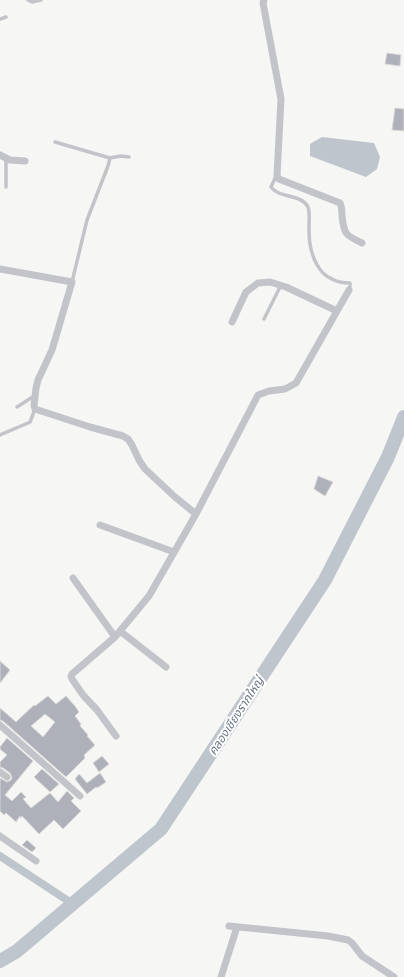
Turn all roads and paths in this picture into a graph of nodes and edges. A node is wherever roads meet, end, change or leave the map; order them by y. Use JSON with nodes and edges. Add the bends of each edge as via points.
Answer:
{"nodes":[{"id":1,"x":28,"y":0,"type":"edge"},
{"id":2,"x":41,"y":0,"type":"edge"},
{"id":3,"x":264,"y":0,"type":"edge"},
{"id":4,"x":6,"y":17,"type":"dead end"},
{"id":5,"x":0,"y":19,"type":"edge"},
{"id":6,"x":55,"y":142,"type":"dead end"},
{"id":7,"x":3,"y":156,"type":"edge"},
{"id":8,"x":129,"y":158,"type":"dead end"},
{"id":9,"x":110,"y":159,"type":"junction"},
{"id":10,"x":25,"y":161,"type":"dead end"},
{"id":11,"x":277,"y":173,"type":"junction"},
{"id":12,"x":6,"y":187,"type":"dead end"},
{"id":13,"x":362,"y":243,"type":"dead end"},
{"id":14,"x":0,"y":269,"type":"edge"},
{"id":15,"x":72,"y":282,"type":"junction"},
{"id":16,"x":281,"y":286,"type":"junction"},
{"id":17,"x":349,"y":290,"type":"joint"},
{"id":18,"x":337,"y":311,"type":"junction"},
{"id":19,"x":264,"y":319,"type":"dead end"},
{"id":20,"x":232,"y":322,"type":"dead end"},
{"id":21,"x":35,"y":396,"type":"junction"},
{"id":22,"x":17,"y":407,"type":"dead end"},
{"id":23,"x":35,"y":409,"type":"junction"},
{"id":24,"x":0,"y":435,"type":"edge"},
{"id":25,"x":196,"y":514,"type":"junction"},
{"id":26,"x":100,"y":525,"type":"dead end"},
{"id":27,"x":174,"y":552,"type":"junction"},
{"id":28,"x":73,"y":578,"type":"dead end"},
{"id":29,"x":120,"y":631,"type":"junction"},
{"id":30,"x":115,"y":637,"type":"junction"},
{"id":31,"x":166,"y":667,"type":"dead end"},
{"id":32,"x":0,"y":725,"type":"edge"},
{"id":33,"x":116,"y":736,"type":"dead end"},
{"id":34,"x":0,"y":772,"type":"edge"},
{"id":35,"x":7,"y":777,"type":"dead end"},
{"id":36,"x":80,"y":796,"type":"dead end"},
{"id":37,"x":0,"y":836,"type":"edge"},
{"id":38,"x":36,"y":861,"type":"dead end"},
{"id":39,"x":229,"y":926,"type":"dead end"},
{"id":40,"x":237,"y":927,"type":"junction"},
{"id":41,"x":221,"y":977,"type":"edge"},
{"id":42,"x":394,"y":977,"type":"edge"}],
"edges":[{"from":1,"to":2,"type":"lane"},
{"from":3,"to":11,"type":"street","via":[[281,99]]},
{"from":4,"to":5,"type":"lane"},
{"from":6,"to":9,"type":"lane"},
{"from":7,"to":10,"type":"street","via":[[10,160]]},
{"from":7,"to":12,"type":"lane"},
{"from":8,"to":9,"type":"lane","via":[[121,156]]},
{"from":9,"to":15,"type":"lane","via":[[87,220]]},
{"from":11,"to":13,"type":"street","via":[[279,179],[340,203],[346,234]]},
{"from":11,"to":17,"type":"lane","via":[[272,189],[303,201],[308,207],[310,243],[318,266],[323,274],[332,280],[350,284]]},
{"from":14,"to":15,"type":"street"},
{"from":15,"to":21,"type":"street","via":[[52,350],[38,380]]},
{"from":16,"to":18,"type":"street"},
{"from":16,"to":19,"type":"lane"},
{"from":16,"to":20,"type":"street","via":[[270,282],[258,283],[246,292]]},
{"from":17,"to":18,"type":"street"},
{"from":18,"to":25,"type":"street","via":[[296,384],[258,396]]},
{"from":21,"to":22,"type":"lane"},
{"from":21,"to":23,"type":"street"},
{"from":23,"to":24,"type":"lane","via":[[28,424]]},
{"from":23,"to":25,"type":"street","via":[[128,438],[145,469]]},
{"from":25,"to":27,"type":"street"},
{"from":26,"to":27,"type":"street"},
{"from":27,"to":29,"type":"street","via":[[149,596]]},
{"from":28,"to":30,"type":"street"},
{"from":29,"to":30,"type":"street"},
{"from":29,"to":31,"type":"street"},
{"from":30,"to":33,"type":"street","via":[[71,676]]},
{"from":32,"to":36,"type":"street"},
{"from":34,"to":35,"type":"street"},
{"from":37,"to":38,"type":"street"},
{"from":39,"to":40,"type":"street"},
{"from":40,"to":41,"type":"street"},
{"from":40,"to":42,"type":"street","via":[[342,938],[352,943],[362,956]]}]}
